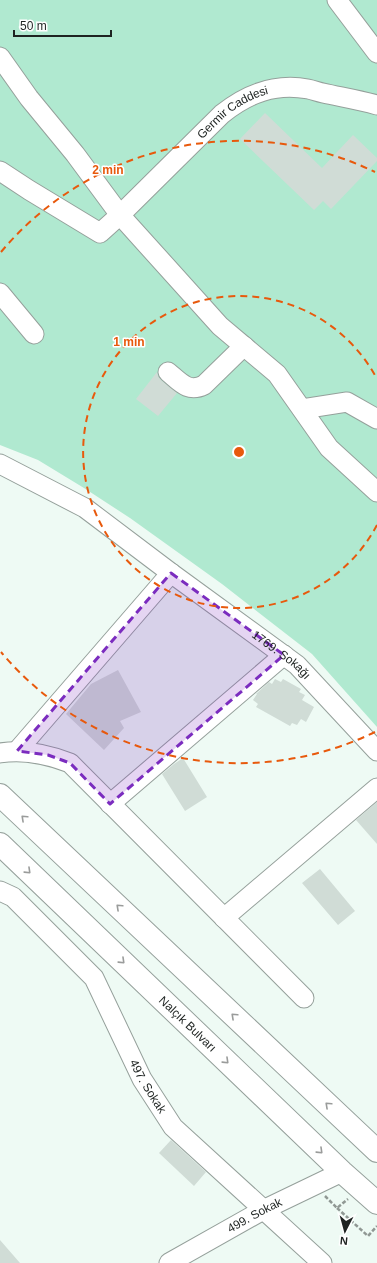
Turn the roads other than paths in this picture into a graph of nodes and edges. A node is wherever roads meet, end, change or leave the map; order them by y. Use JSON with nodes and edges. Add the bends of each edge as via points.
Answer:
{"nodes":[{"id":1,"x":338,"y":0,"type":"edge"},
{"id":2,"x":377,"y":53,"type":"edge"},
{"id":3,"x":2,"y":64,"type":"edge"},
{"id":4,"x":377,"y":105,"type":"edge"},
{"id":5,"x":0,"y":171,"type":"edge"},
{"id":6,"x":120,"y":215,"type":"junction"},
{"id":7,"x":0,"y":293,"type":"edge"},
{"id":8,"x":34,"y":334,"type":"dead end"},
{"id":9,"x":244,"y":346,"type":"junction"},
{"id":10,"x":168,"y":372,"type":"dead end"},
{"id":11,"x":302,"y":409,"type":"junction"},
{"id":12,"x":377,"y":419,"type":"edge"},
{"id":13,"x":0,"y":464,"type":"edge"},
{"id":14,"x":377,"y":492,"type":"edge"},
{"id":15,"x":172,"y":573,"type":"junction"},
{"id":16,"x":284,"y":655,"type":"junction"},
{"id":17,"x":377,"y":751,"type":"edge"},
{"id":18,"x":8,"y":752,"type":"edge"},
{"id":19,"x":377,"y":788,"type":"edge"},
{"id":20,"x":0,"y":795,"type":"edge"},
{"id":21,"x":110,"y":804,"type":"junction"},
{"id":22,"x":0,"y":844,"type":"edge"},
{"id":23,"x":0,"y":891,"type":"edge"},
{"id":24,"x":224,"y":918,"type":"junction"},
{"id":25,"x":304,"y":998,"type":"dead end"},
{"id":26,"x":377,"y":1151,"type":"edge"},
{"id":27,"x":342,"y":1172,"type":"junction"},
{"id":28,"x":377,"y":1203,"type":"edge"},
{"id":29,"x":263,"y":1210,"type":"junction"},
{"id":30,"x":169,"y":1263,"type":"edge"},
{"id":31,"x":322,"y":1263,"type":"edge"}],
"edges":[{"from":1,"to":2,"type":"street"},
{"from":3,"to":6,"type":"street"},
{"from":4,"to":6,"type":"street","name":"Germir Caddesi","via":[[296,87],[256,92],[222,114]]},
{"from":5,"to":6,"type":"street","name":"Germir Caddesi","via":[[100,233]]},
{"from":6,"to":9,"type":"street","via":[[220,326]]},
{"from":7,"to":8,"type":"street"},
{"from":9,"to":10,"type":"street","via":[[199,388],[184,386]]},
{"from":9,"to":11,"type":"street","via":[[276,374]]},
{"from":11,"to":12,"type":"street","via":[[347,402]]},
{"from":11,"to":14,"type":"street","via":[[329,448]]},
{"from":13,"to":15,"type":"street","name":"1769. Sokağı","via":[[86,508]]},
{"from":15,"to":16,"type":"street","name":"1769. Sokağı"},
{"from":15,"to":18,"type":"street"},
{"from":16,"to":17,"type":"street","name":"1769. Sokağı","via":[[297,665]]},
{"from":16,"to":21,"type":"street"},
{"from":18,"to":21,"type":"street","via":[[36,752],[70,763]]},
{"from":19,"to":24,"type":"street"},
{"from":26,"to":20,"type":"highway","one_way":true},
{"from":21,"to":24,"type":"street"},
{"from":22,"to":27,"type":"highway","name":"Nalçık Bulvarı","one_way":true},
{"from":23,"to":29,"type":"street","name":"497. Sokak","via":[[13,897],[94,978],[142,1079],[174,1127]]},
{"from":24,"to":25,"type":"street"},
{"from":27,"to":28,"type":"highway","name":"Nalçık Bulvarı"},
{"from":27,"to":29,"type":"street","name":"499. Sokak"},
{"from":29,"to":30,"type":"street","name":"499. Sokak"},
{"from":29,"to":31,"type":"street","name":"497. Sokak"}]}
